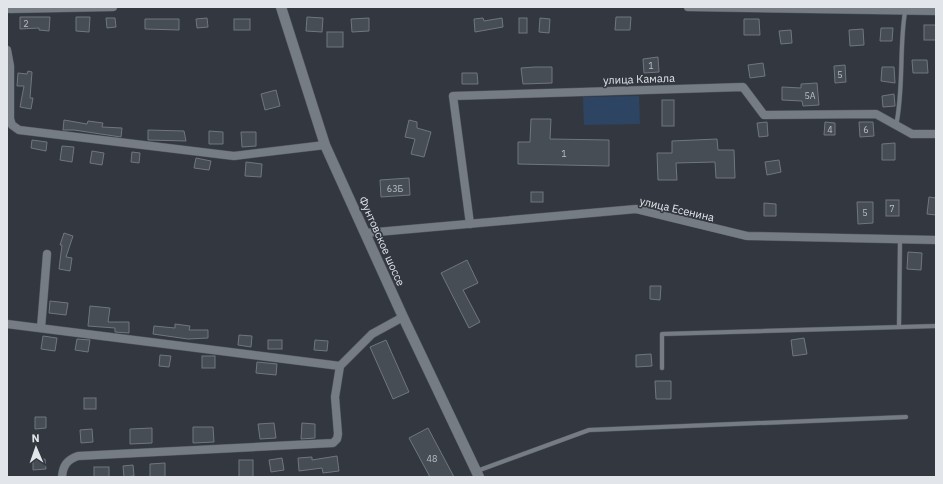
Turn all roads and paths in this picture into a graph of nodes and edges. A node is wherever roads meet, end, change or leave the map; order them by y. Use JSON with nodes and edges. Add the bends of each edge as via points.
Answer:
{"nodes":[{"id":1,"x":113,"y":7,"type":"edge"},
{"id":2,"x":281,"y":7,"type":"edge"},
{"id":3,"x":688,"y":7,"type":"edge"},
{"id":4,"x":9,"y":10,"type":"edge"},
{"id":5,"x":911,"y":10,"type":"edge"},
{"id":6,"x":936,"y":12,"type":"edge"},
{"id":7,"x":7,"y":50,"type":"edge"},
{"id":8,"x":896,"y":126,"type":"junction"},
{"id":9,"x":936,"y":134,"type":"edge"},
{"id":10,"x":325,"y":145,"type":"junction"},
{"id":11,"x":470,"y":224,"type":"junction"},
{"id":12,"x":366,"y":233,"type":"junction"},
{"id":13,"x":900,"y":240,"type":"junction"},
{"id":14,"x":936,"y":240,"type":"edge"},
{"id":15,"x":47,"y":254,"type":"dead end"},
{"id":16,"x":403,"y":317,"type":"junction"},
{"id":17,"x":7,"y":324,"type":"edge"},
{"id":18,"x":936,"y":326,"type":"edge"},
{"id":19,"x":899,"y":327,"type":"junction"},
{"id":20,"x":41,"y":328,"type":"junction"},
{"id":21,"x":340,"y":366,"type":"junction"},
{"id":22,"x":662,"y":368,"type":"dead end"},
{"id":23,"x":906,"y":417,"type":"dead end"},
{"id":24,"x":478,"y":474,"type":"edge"},
{"id":25,"x":62,"y":477,"type":"edge"}],
"edges":[{"from":1,"to":4,"type":"street"},
{"from":2,"to":10,"type":"street","name":"Фунтовское шоссе"},
{"from":3,"to":5,"type":"street"},
{"from":5,"to":6,"type":"street"},
{"from":5,"to":8,"type":"lane","via":[[902,33],[900,108]]},
{"from":7,"to":10,"type":"street","via":[[10,66],[10,119],[12,125],[19,130],[234,156]]},
{"from":8,"to":9,"type":"street","name":"улица Камала","via":[[912,134]]},
{"from":8,"to":11,"type":"street","name":"улица Камала","via":[[876,114],[764,115],[743,87],[453,96]]},
{"from":10,"to":12,"type":"street","name":"Фунтовское шоссе"},
{"from":11,"to":12,"type":"street","name":"улица Есенина"},
{"from":11,"to":13,"type":"street","name":"улица Есенина","via":[[636,210],[747,236]]},
{"from":12,"to":16,"type":"street","name":"Фунтовское шоссе"},
{"from":13,"to":14,"type":"street","name":"улица Есенина"},
{"from":13,"to":19,"type":"lane"},
{"from":15,"to":20,"type":"street"},
{"from":16,"to":21,"type":"street","via":[[372,334]]},
{"from":16,"to":24,"type":"street","name":"Фунтовское шоссе"},
{"from":17,"to":20,"type":"street"},
{"from":18,"to":19,"type":"lane"},
{"from":19,"to":22,"type":"lane","via":[[662,334]]},
{"from":20,"to":21,"type":"street"},
{"from":21,"to":25,"type":"street","via":[[335,397],[338,434],[333,443],[78,456],[68,460]]},
{"from":23,"to":24,"type":"lane","via":[[589,430]]}]}
